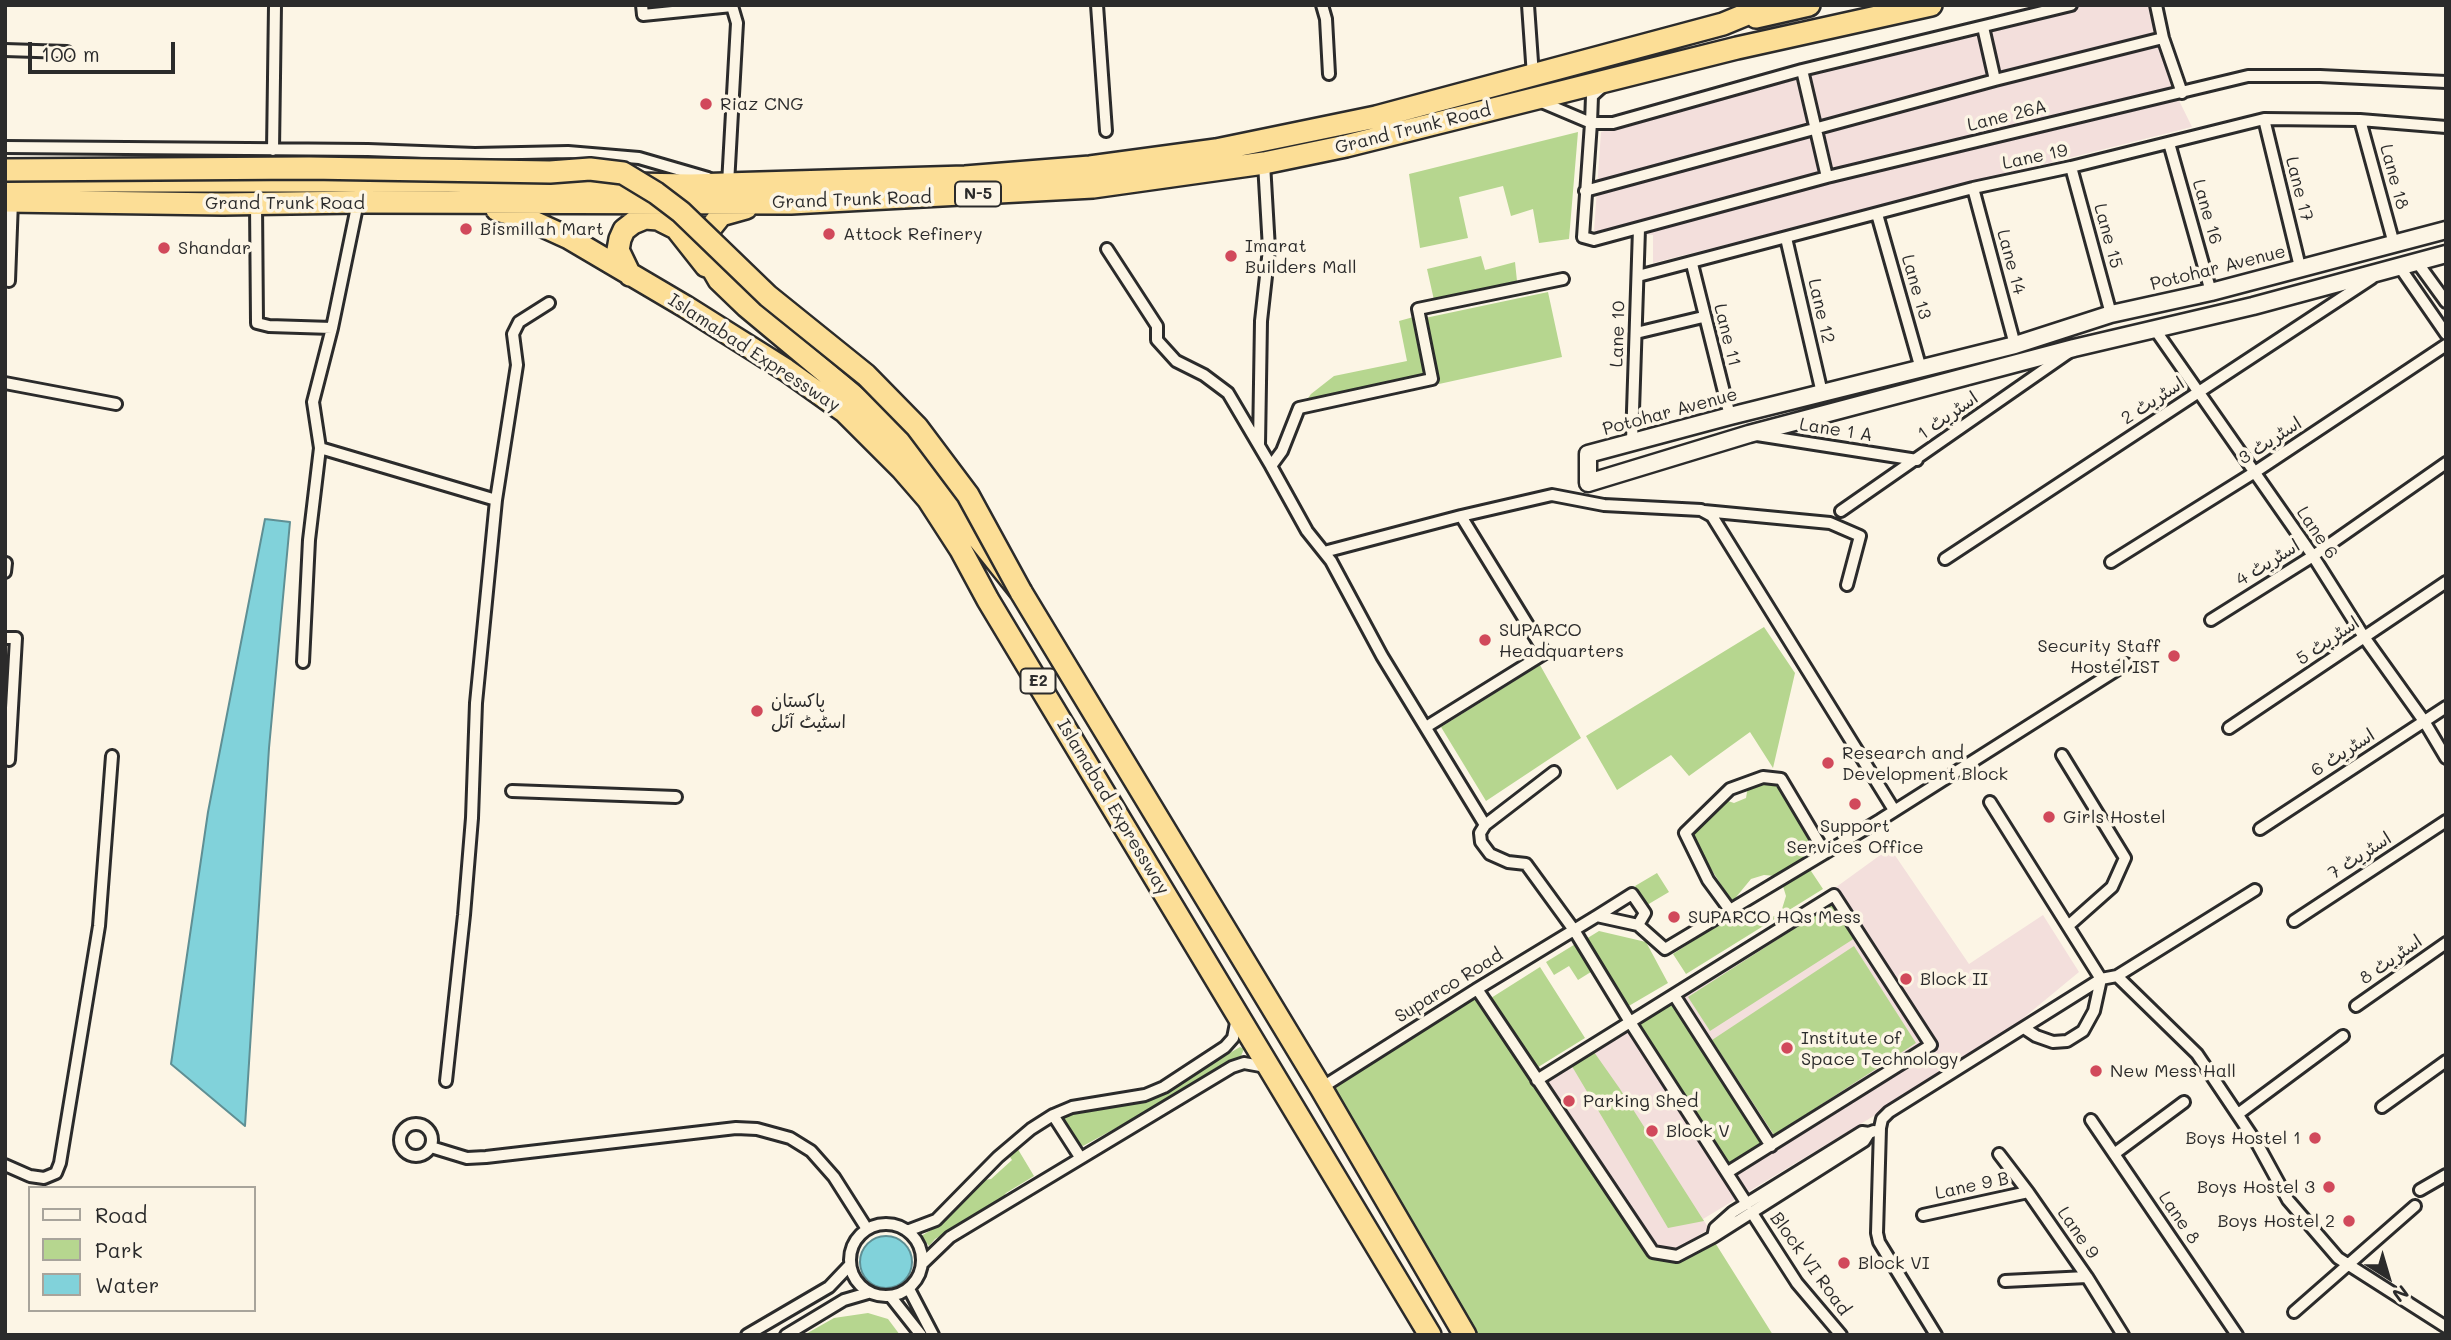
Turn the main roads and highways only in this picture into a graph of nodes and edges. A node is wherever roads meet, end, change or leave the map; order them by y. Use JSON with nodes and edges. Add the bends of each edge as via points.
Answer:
{"nodes":[{"id":1,"x":1769,"y":5,"type":"edge"},
{"id":2,"x":1809,"y":5,"type":"edge"},
{"id":3,"x":1898,"y":5,"type":"edge"},
{"id":4,"x":1931,"y":5,"type":"edge"},
{"id":5,"x":1723,"y":24,"type":"junction"},
{"id":6,"x":1737,"y":48,"type":"junction"},
{"id":7,"x":5,"y":170,"type":"edge"},
{"id":8,"x":7,"y":194,"type":"edge"},
{"id":9,"x":765,"y":203,"type":"junction"},
{"id":10,"x":473,"y":204,"type":"junction"},
{"id":11,"x":630,"y":275,"type":"junction"},
{"id":12,"x":719,"y":280,"type":"junction"},
{"id":13,"x":1021,"y":592,"type":"junction"},
{"id":14,"x":1430,"y":1335,"type":"edge"},
{"id":15,"x":1465,"y":1335,"type":"edge"}],
"edges":[{"from":1,"to":5,"type":"highway","name":"Grand Trunk Road","number":"N-5"},
{"from":2,"to":5,"type":"highway"},
{"from":3,"to":6,"type":"highway"},
{"from":4,"to":6,"type":"highway","name":"Grand Trunk Road","number":"N-5"},
{"from":5,"to":8,"type":"highway","name":"Grand Trunk Road","number":"N-5","via":[[1376,117],[1216,150],[1090,167],[965,177],[728,184]]},
{"from":6,"to":9,"type":"highway","name":"Grand Trunk Road","number":"N-5","via":[[1264,163],[1093,187]]},
{"from":7,"to":13,"type":"highway","bridge":true,"via":[[590,169],[623,173],[681,212],[768,296],[866,375],[917,427],[968,495]]},
{"from":8,"to":10,"type":"highway","name":"Grand Trunk Road","number":"N-5","via":[[256,203]]},
{"from":9,"to":10,"type":"highway","name":"Grand Trunk Road","number":"N-5"},
{"from":9,"to":12,"type":"highway","via":[[721,215],[709,230],[704,246]]},
{"from":10,"to":11,"type":"highway","name":"Islamabad Expressway","number":"E2","via":[[532,221]]},
{"from":11,"to":12,"type":"highway","via":[[618,250],[624,230],[645,218],[676,228]]},
{"from":11,"to":14,"type":"highway","name":"Islamabad Expressway","number":"E2","via":[[763,355],[845,412],[928,499]]},
{"from":12,"to":13,"type":"highway","via":[[872,411]]},
{"from":13,"to":15,"type":"highway","name":"Islamabad Expressway","number":"E2"}]}
